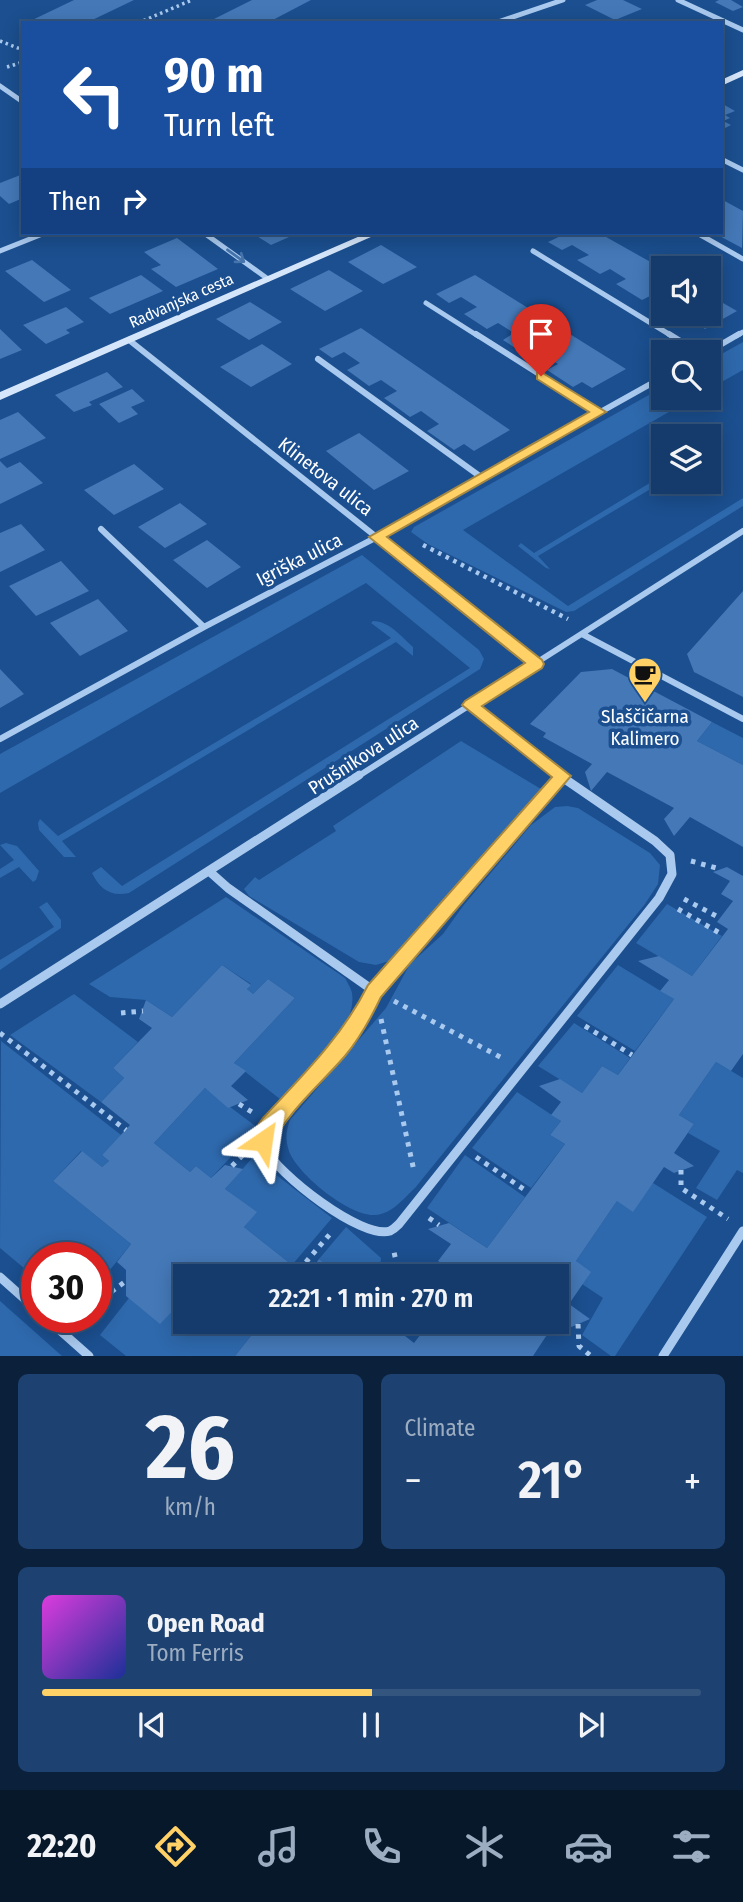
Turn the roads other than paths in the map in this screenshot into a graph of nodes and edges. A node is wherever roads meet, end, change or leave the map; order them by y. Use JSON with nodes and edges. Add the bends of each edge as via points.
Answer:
{"nodes":[{"id":1,"x":563,"y":0,"type":"edge"},
{"id":2,"x":678,"y":0,"type":"edge"},
{"id":3,"x":501,"y":21,"type":"edge"},
{"id":4,"x":743,"y":30,"type":"edge"},
{"id":5,"x":743,"y":73,"type":"edge"},
{"id":6,"x":723,"y":81,"type":"edge"},
{"id":7,"x":0,"y":86,"type":"edge"},
{"id":8,"x":21,"y":101,"type":"edge"},
{"id":9,"x":723,"y":160,"type":"edge"},
{"id":10,"x":743,"y":170,"type":"edge"},
{"id":11,"x":40,"y":235,"type":"edge"},
{"id":12,"x":207,"y":235,"type":"edge"},
{"id":13,"x":370,"y":235,"type":"edge"},
{"id":14,"x":701,"y":235,"type":"edge"},
{"id":15,"x":0,"y":251,"type":"edge"},
{"id":16,"x":533,"y":251,"type":"dead end"},
{"id":17,"x":743,"y":258,"type":"edge"},
{"id":18,"x":268,"y":279,"type":"junction"},
{"id":19,"x":426,"y":303,"type":"dead end"},
{"id":20,"x":743,"y":332,"type":"edge"},
{"id":21,"x":129,"y":340,"type":"junction"},
{"id":22,"x":678,"y":340,"type":"edge"},
{"id":23,"x":721,"y":345,"type":"edge"},
{"id":24,"x":318,"y":359,"type":"dead end"},
{"id":25,"x":651,"y":384,"type":"edge"},
{"id":26,"x":0,"y":396,"type":"edge"},
{"id":27,"x":599,"y":412,"type":"junction"},
{"id":28,"x":481,"y":477,"type":"junction"},
{"id":29,"x":102,"y":529,"type":"dead end"},
{"id":30,"x":743,"y":531,"type":"edge"},
{"id":31,"x":377,"y":537,"type":"junction"},
{"id":32,"x":204,"y":626,"type":"junction"},
{"id":33,"x":582,"y":634,"type":"junction"},
{"id":34,"x":536,"y":664,"type":"junction"},
{"id":35,"x":470,"y":705,"type":"junction"},
{"id":36,"x":743,"y":719,"type":"edge"},
{"id":37,"x":0,"y":739,"type":"edge"},
{"id":38,"x":562,"y":776,"type":"junction"},
{"id":39,"x":210,"y":872,"type":"junction"},
{"id":40,"x":374,"y":991,"type":"junction"},
{"id":41,"x":0,"y":1004,"type":"edge"},
{"id":42,"x":743,"y":1231,"type":"edge"},
{"id":43,"x":0,"y":1277,"type":"edge"},
{"id":44,"x":21,"y":1296,"type":"edge"},
{"id":45,"x":63,"y":1333,"type":"edge"},
{"id":46,"x":89,"y":1356,"type":"edge"},
{"id":47,"x":663,"y":1356,"type":"edge"}],
"edges":[{"from":1,"to":3,"type":"street"},
{"from":2,"to":4,"type":"street"},
{"from":5,"to":6,"type":"street"},
{"from":7,"to":8,"type":"street"},
{"from":9,"to":10,"type":"street"},
{"from":11,"to":15,"type":"street"},
{"from":12,"to":18,"type":"street","one_way":true},
{"from":13,"to":18,"type":"street","name":"Radvanjska cesta"},
{"from":14,"to":17,"type":"street"},
{"from":16,"to":22,"type":"street"},
{"from":18,"to":21,"type":"street","name":"Radvanjska cesta"},
{"from":19,"to":27,"type":"street"},
{"from":20,"to":23,"type":"street"},
{"from":21,"to":26,"type":"street","name":"Radvanjska cesta"},
{"from":21,"to":31,"type":"street","name":"Klinetova ulica"},
{"from":24,"to":28,"type":"street"},
{"from":25,"to":27,"type":"street","name":"Igriška ulica"},
{"from":27,"to":28,"type":"street","name":"Igriška ulica"},
{"from":28,"to":31,"type":"street","name":"Igriška ulica"},
{"from":29,"to":32,"type":"street"},
{"from":30,"to":33,"type":"street","name":"Prušnikova ulica"},
{"from":31,"to":32,"type":"street","name":"Igriška ulica"},
{"from":31,"to":34,"type":"street","name":"Klinetova ulica"},
{"from":32,"to":37,"type":"street","name":"Igriška ulica"},
{"from":33,"to":34,"type":"street","name":"Prušnikova ulica"},
{"from":33,"to":36,"type":"street"},
{"from":34,"to":35,"type":"street","name":"Prušnikova ulica"},
{"from":35,"to":38,"type":"street"},
{"from":35,"to":39,"type":"street","name":"Prušnikova ulica"},
{"from":38,"to":40,"type":"street"},
{"from":38,"to":40,"type":"street","via":[[656,841],[670,855],[671,874],[659,898],[390,1231],[344,1217],[286,1173],[263,1141],[270,1124],[346,1040]]},
{"from":39,"to":40,"type":"street"},
{"from":39,"to":41,"type":"street","name":"Prušnikova ulica"},
{"from":42,"to":47,"type":"street"},
{"from":43,"to":44,"type":"street"},
{"from":45,"to":46,"type":"street"}]}
